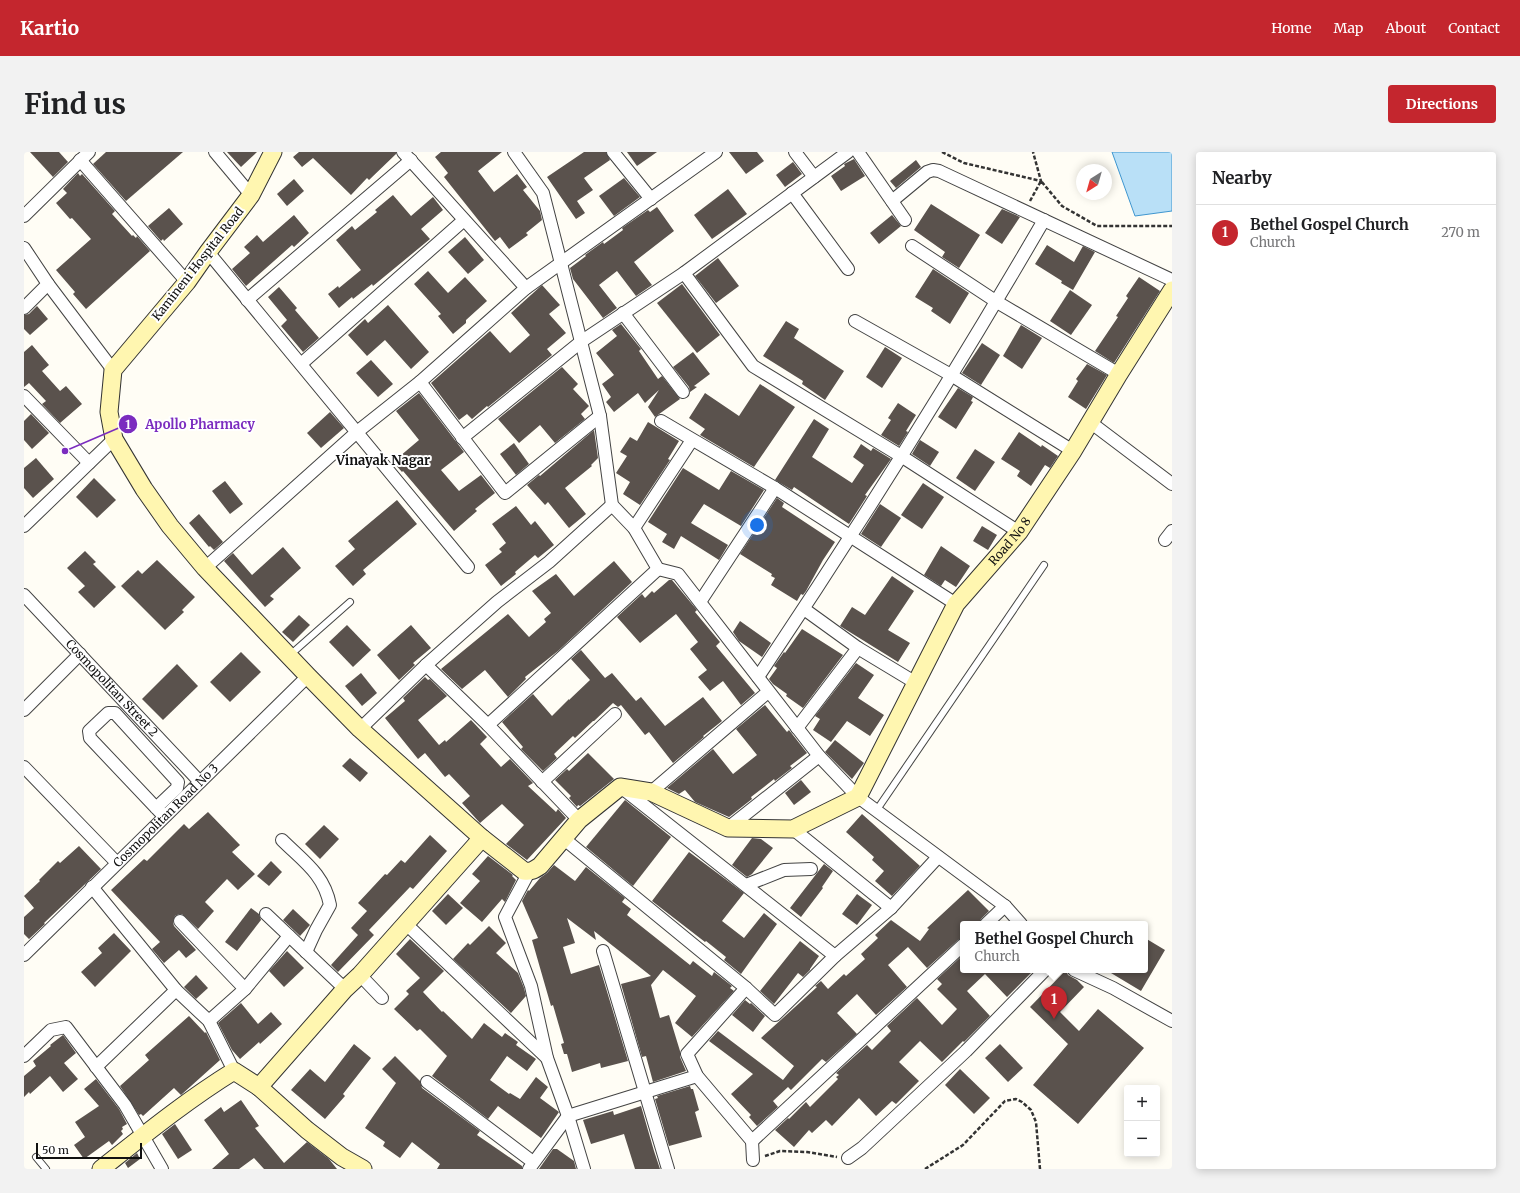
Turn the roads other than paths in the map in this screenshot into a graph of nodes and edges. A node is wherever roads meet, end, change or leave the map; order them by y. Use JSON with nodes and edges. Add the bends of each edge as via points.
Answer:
{"nodes":[{"id":1,"x":89,"y":152,"type":"edge"},
{"id":2,"x":215,"y":152,"type":"edge"},
{"id":3,"x":274,"y":152,"type":"edge"},
{"id":4,"x":514,"y":152,"type":"edge"},
{"id":5,"x":614,"y":152,"type":"edge"},
{"id":6,"x":715,"y":152,"type":"edge"},
{"id":7,"x":795,"y":152,"type":"edge"},
{"id":8,"x":848,"y":152,"type":"edge"},
{"id":9,"x":858,"y":152,"type":"edge"},
{"id":10,"x":407,"y":156,"type":"edge"},
{"id":11,"x":80,"y":160,"type":"junction"},
{"id":12,"x":814,"y":177,"type":"junction"},
{"id":13,"x":792,"y":193,"type":"junction"},
{"id":14,"x":251,"y":195,"type":"junction"},
{"id":15,"x":651,"y":199,"type":"junction"},
{"id":16,"x":892,"y":201,"type":"junction"},
{"id":17,"x":24,"y":216,"type":"edge"},
{"id":18,"x":464,"y":220,"type":"junction"},
{"id":19,"x":905,"y":220,"type":"dead end"},
{"id":20,"x":1044,"y":220,"type":"junction"},
{"id":21,"x":912,"y":246,"type":"dead end"},
{"id":22,"x":24,"y":248,"type":"edge"},
{"id":23,"x":208,"y":252,"type":"junction"},
{"id":24,"x":561,"y":264,"type":"junction"},
{"id":25,"x":848,"y":269,"type":"dead end"},
{"id":26,"x":684,"y":273,"type":"junction"},
{"id":27,"x":1172,"y":280,"type":"edge"},
{"id":28,"x":187,"y":282,"type":"junction"},
{"id":29,"x":48,"y":284,"type":"junction"},
{"id":30,"x":526,"y":288,"type":"junction"},
{"id":31,"x":1172,"y":290,"type":"edge"},
{"id":32,"x":247,"y":300,"type":"junction"},
{"id":33,"x":997,"y":302,"type":"junction"},
{"id":34,"x":24,"y":308,"type":"edge"},
{"id":35,"x":623,"y":313,"type":"junction"},
{"id":36,"x":855,"y":321,"type":"dead end"},
{"id":37,"x":582,"y":341,"type":"junction"},
{"id":38,"x":301,"y":364,"type":"junction"},
{"id":39,"x":113,"y":370,"type":"junction"},
{"id":40,"x":1119,"y":374,"type":"junction"},
{"id":41,"x":951,"y":375,"type":"junction"},
{"id":42,"x":420,"y":382,"type":"junction"},
{"id":43,"x":683,"y":392,"type":"dead end"},
{"id":44,"x":24,"y":396,"type":"edge"},
{"id":45,"x":600,"y":416,"type":"junction"},
{"id":46,"x":661,"y":421,"type":"dead end"},
{"id":47,"x":1090,"y":422,"type":"junction"},
{"id":48,"x":357,"y":432,"type":"junction"},
{"id":49,"x":462,"y":438,"type":"junction"},
{"id":50,"x":114,"y":439,"type":"junction"},
{"id":51,"x":692,"y":440,"type":"junction"},
{"id":52,"x":1073,"y":451,"type":"junction"},
{"id":53,"x":901,"y":456,"type":"junction"},
{"id":54,"x":89,"y":463,"type":"junction"},
{"id":55,"x":1172,"y":484,"type":"edge"},
{"id":56,"x":775,"y":488,"type":"junction"},
{"id":57,"x":612,"y":505,"type":"junction"},
{"id":58,"x":24,"y":526,"type":"edge"},
{"id":59,"x":634,"y":528,"type":"junction"},
{"id":60,"x":1019,"y":532,"type":"junction"},
{"id":61,"x":850,"y":536,"type":"junction"},
{"id":62,"x":1044,"y":565,"type":"dead end"},
{"id":63,"x":468,"y":567,"type":"dead end"},
{"id":64,"x":205,"y":568,"type":"junction"},
{"id":65,"x":658,"y":569,"type":"junction"},
{"id":66,"x":24,"y":595,"type":"edge"},
{"id":67,"x":350,"y":602,"type":"dead end"},
{"id":68,"x":700,"y":602,"type":"junction"},
{"id":69,"x":956,"y":604,"type":"junction"},
{"id":70,"x":804,"y":610,"type":"junction"},
{"id":71,"x":858,"y":648,"type":"junction"},
{"id":72,"x":80,"y":654,"type":"junction"},
{"id":73,"x":288,"y":656,"type":"junction"},
{"id":74,"x":426,"y":665,"type":"junction"},
{"id":75,"x":308,"y":676,"type":"junction"},
{"id":76,"x":758,"y":677,"type":"junction"},
{"id":77,"x":916,"y":683,"type":"junction"},
{"id":78,"x":768,"y":692,"type":"junction"},
{"id":79,"x":24,"y":710,"type":"edge"},
{"id":80,"x":615,"y":714,"type":"dead end"},
{"id":81,"x":488,"y":725,"type":"junction"},
{"id":82,"x":797,"y":728,"type":"junction"},
{"id":83,"x":360,"y":729,"type":"junction"},
{"id":84,"x":819,"y":756,"type":"junction"},
{"id":85,"x":24,"y":767,"type":"edge"},
{"id":86,"x":200,"y":782,"type":"junction"},
{"id":87,"x":542,"y":782,"type":"junction"},
{"id":88,"x":620,"y":786,"type":"junction"},
{"id":89,"x":651,"y":792,"type":"junction"},
{"id":90,"x":858,"y":797,"type":"junction"},
{"id":91,"x":156,"y":808,"type":"junction"},
{"id":92,"x":876,"y":811,"type":"junction"},
{"id":93,"x":165,"y":816,"type":"junction"},
{"id":94,"x":579,"y":820,"type":"junction"},
{"id":95,"x":728,"y":828,"type":"junction"},
{"id":96,"x":793,"y":829,"type":"junction"},
{"id":97,"x":482,"y":838,"type":"junction"},
{"id":98,"x":563,"y":838,"type":"junction"},
{"id":99,"x":282,"y":840,"type":"dead end"},
{"id":100,"x":938,"y":857,"type":"junction"},
{"id":101,"x":117,"y":863,"type":"junction"},
{"id":102,"x":810,"y":869,"type":"dead end"},
{"id":103,"x":529,"y":872,"type":"junction"},
{"id":104,"x":746,"y":886,"type":"junction"},
{"id":105,"x":92,"y":887,"type":"junction"},
{"id":106,"x":1005,"y":906,"type":"junction"},
{"id":107,"x":891,"y":908,"type":"junction"},
{"id":108,"x":266,"y":914,"type":"dead end"},
{"id":109,"x":180,"y":921,"type":"dead end"},
{"id":110,"x":989,"y":921,"type":"edge"},
{"id":111,"x":1018,"y":921,"type":"edge"},
{"id":112,"x":405,"y":923,"type":"junction"},
{"id":113,"x":289,"y":936,"type":"junction"},
{"id":114,"x":960,"y":948,"type":"edge"},
{"id":115,"x":25,"y":950,"type":"edge"},
{"id":116,"x":306,"y":952,"type":"junction"},
{"id":117,"x":603,"y":952,"type":"dead end"},
{"id":118,"x":835,"y":956,"type":"junction"},
{"id":119,"x":1042,"y":973,"type":"edge"},
{"id":120,"x":1081,"y":973,"type":"edge"},
{"id":121,"x":360,"y":974,"type":"junction"},
{"id":122,"x":245,"y":988,"type":"junction"},
{"id":123,"x":746,"y":988,"type":"junction"},
{"id":124,"x":345,"y":989,"type":"junction"},
{"id":125,"x":176,"y":990,"type":"junction"},
{"id":126,"x":382,"y":998,"type":"dead end"},
{"id":127,"x":1172,"y":1020,"type":"edge"},
{"id":128,"x":209,"y":1021,"type":"junction"},
{"id":129,"x":24,"y":1056,"type":"edge"},
{"id":130,"x":547,"y":1058,"type":"junction"},
{"id":131,"x":96,"y":1067,"type":"junction"},
{"id":132,"x":234,"y":1071,"type":"junction"},
{"id":133,"x":697,"y":1076,"type":"junction"},
{"id":134,"x":427,"y":1082,"type":"dead end"},
{"id":135,"x":259,"y":1087,"type":"junction"},
{"id":136,"x":645,"y":1093,"type":"junction"},
{"id":137,"x":568,"y":1116,"type":"junction"},
{"id":138,"x":143,"y":1136,"type":"junction"},
{"id":139,"x":752,"y":1141,"type":"junction"},
{"id":140,"x":36,"y":1157,"type":"dead end"},
{"id":141,"x":848,"y":1158,"type":"road end"},
{"id":142,"x":753,"y":1160,"type":"road end"},
{"id":143,"x":531,"y":1165,"type":"edge"},
{"id":144,"x":46,"y":1169,"type":"edge"},
{"id":145,"x":101,"y":1169,"type":"edge"},
{"id":146,"x":162,"y":1169,"type":"edge"},
{"id":147,"x":363,"y":1169,"type":"edge"},
{"id":148,"x":584,"y":1169,"type":"edge"},
{"id":149,"x":668,"y":1169,"type":"edge"}],
"edges":[{"from":1,"to":11,"type":"street"},
{"from":2,"to":14,"type":"street"},
{"from":3,"to":14,"type":"street","name":"Kamineni Hospital Road"},
{"from":4,"to":24,"type":"street","via":[[543,193]]},
{"from":5,"to":15,"type":"street"},
{"from":6,"to":15,"type":"street"},
{"from":7,"to":12,"type":"street"},
{"from":8,"to":12,"type":"street"},
{"from":9,"to":16,"type":"street"},
{"from":10,"to":18,"type":"street"},
{"from":10,"to":32,"type":"street"},
{"from":11,"to":17,"type":"street"},
{"from":11,"to":28,"type":"street"},
{"from":12,"to":13,"type":"street"},
{"from":13,"to":25,"type":"street"},
{"from":13,"to":26,"type":"street"},
{"from":14,"to":23,"type":"street","name":"Kamineni Hospital Road"},
{"from":15,"to":24,"type":"street"},
{"from":16,"to":19,"type":"street"},
{"from":16,"to":20,"type":"street","via":[[927,172],[933,170]]},
{"from":18,"to":30,"type":"street"},
{"from":18,"to":38,"type":"street"},
{"from":20,"to":27,"type":"street"},
{"from":20,"to":33,"type":"street"},
{"from":21,"to":33,"type":"street"},
{"from":22,"to":29,"type":"street"},
{"from":23,"to":28,"type":"street","name":"Kamineni Hospital Road"},
{"from":23,"to":32,"type":"street"},
{"from":24,"to":30,"type":"street"},
{"from":24,"to":37,"type":"street"},
{"from":26,"to":35,"type":"street"},
{"from":26,"to":53,"type":"street","via":[[753,366]]},
{"from":28,"to":39,"type":"street","name":"Kamineni Hospital Road"},
{"from":29,"to":34,"type":"street"},
{"from":29,"to":39,"type":"street"},
{"from":30,"to":42,"type":"street"},
{"from":31,"to":40,"type":"street","name":"Road No 8"},
{"from":32,"to":38,"type":"street"},
{"from":33,"to":40,"type":"street"},
{"from":33,"to":41,"type":"street"},
{"from":35,"to":37,"type":"street"},
{"from":35,"to":43,"type":"street"},
{"from":36,"to":41,"type":"street"},
{"from":37,"to":45,"type":"street"},
{"from":37,"to":49,"type":"street"},
{"from":38,"to":48,"type":"street"},
{"from":39,"to":50,"type":"street","via":[[109,412]]},
{"from":40,"to":47,"type":"street","name":"Road No 8"},
{"from":41,"to":52,"type":"street"},
{"from":41,"to":53,"type":"street"},
{"from":42,"to":48,"type":"street"},
{"from":42,"to":49,"type":"street"},
{"from":44,"to":54,"type":"street"},
{"from":45,"to":49,"type":"street","via":[[505,494]]},
{"from":45,"to":57,"type":"street"},
{"from":46,"to":51,"type":"street"},
{"from":47,"to":52,"type":"street","name":"Road No 8"},
{"from":47,"to":55,"type":"street"},
{"from":48,"to":63,"type":"street"},
{"from":48,"to":64,"type":"street"},
{"from":50,"to":54,"type":"street"},
{"from":50,"to":64,"type":"street","via":[[170,526]]},
{"from":51,"to":56,"type":"street"},
{"from":51,"to":59,"type":"street"},
{"from":52,"to":60,"type":"street","name":"Road No 8"},
{"from":53,"to":60,"type":"street"},
{"from":53,"to":61,"type":"street"},
{"from":54,"to":58,"type":"street"},
{"from":56,"to":61,"type":"street"},
{"from":56,"to":68,"type":"street"},
{"from":57,"to":59,"type":"street"},
{"from":57,"to":74,"type":"street","via":[[549,562],[497,602]]},
{"from":59,"to":65,"type":"street"},
{"from":60,"to":69,"type":"street","name":"Road No 8"},
{"from":61,"to":69,"type":"street"},
{"from":61,"to":70,"type":"street"},
{"from":62,"to":92,"type":"lane"},
{"from":64,"to":73,"type":"street"},
{"from":65,"to":68,"type":"street","via":[[678,574]]},
{"from":65,"to":81,"type":"street"},
{"from":66,"to":72,"type":"street","name":"Cosmopolitan Street 2"},
{"from":67,"to":73,"type":"lane"},
{"from":68,"to":76,"type":"street"},
{"from":69,"to":77,"type":"street","name":"Road No 8"},
{"from":70,"to":71,"type":"street"},
{"from":70,"to":76,"type":"street"},
{"from":71,"to":77,"type":"street"},
{"from":71,"to":82,"type":"street"},
{"from":72,"to":79,"type":"street"},
{"from":72,"to":86,"type":"street","name":"Cosmopolitan Street 2"},
{"from":73,"to":75,"type":"street"},
{"from":74,"to":81,"type":"street"},
{"from":74,"to":83,"type":"street"},
{"from":75,"to":83,"type":"street"},
{"from":75,"to":86,"type":"street","name":"Cosmopolitan Road No 3"},
{"from":76,"to":78,"type":"street"},
{"from":77,"to":90,"type":"street","name":"Road No 8"},
{"from":78,"to":82,"type":"street"},
{"from":78,"to":89,"type":"street"},
{"from":80,"to":87,"type":"street"},
{"from":81,"to":87,"type":"street"},
{"from":82,"to":84,"type":"street"},
{"from":83,"to":97,"type":"street"},
{"from":84,"to":90,"type":"street"},
{"from":84,"to":95,"type":"street"},
{"from":85,"to":101,"type":"street"},
{"from":86,"to":93,"type":"street","name":"Cosmopolitan Road No 3"},
{"from":87,"to":94,"type":"street"},
{"from":88,"to":89,"type":"street"},
{"from":88,"to":94,"type":"street"},
{"from":88,"to":104,"type":"street"},
{"from":89,"to":95,"type":"street"},
{"from":90,"to":92,"type":"street"},
{"from":90,"to":96,"type":"street"},
{"from":91,"to":91,"type":"street","via":[[90,738],[89,731],[108,713],[115,713],[178,782],[177,788]]},
{"from":91,"to":93,"type":"street"},
{"from":92,"to":100,"type":"street"},
{"from":93,"to":101,"type":"street","name":"Cosmopolitan Road No 3"},
{"from":94,"to":98,"type":"street"},
{"from":95,"to":96,"type":"street"},
{"from":96,"to":107,"type":"street"},
{"from":97,"to":103,"type":"street","via":[[518,868]]},
{"from":97,"to":112,"type":"street"},
{"from":98,"to":103,"type":"street","via":[[540,866]]},
{"from":98,"to":123,"type":"street"},
{"from":99,"to":116,"type":"street","via":[[318,875],[328,891],[330,905]]},
{"from":100,"to":106,"type":"street"},
{"from":100,"to":107,"type":"street"},
{"from":101,"to":105,"type":"street","name":"Cosmopolitan Road No 3"},
{"from":102,"to":104,"type":"street","via":[[784,870]]},
{"from":103,"to":130,"type":"street","via":[[505,917],[531,986]]},
{"from":104,"to":118,"type":"street"},
{"from":105,"to":115,"type":"street","name":"Cosmopolitan Road No 3"},
{"from":105,"to":125,"type":"street"},
{"from":106,"to":110,"type":"street"},
{"from":106,"to":111,"type":"street"},
{"from":107,"to":118,"type":"street"},
{"from":108,"to":113,"type":"street"},
{"from":109,"to":122,"type":"street"},
{"from":112,"to":121,"type":"street"},
{"from":112,"to":130,"type":"street"},
{"from":113,"to":116,"type":"street"},
{"from":113,"to":122,"type":"street"},
{"from":114,"to":139,"type":"street"},
{"from":116,"to":124,"type":"street"},
{"from":117,"to":136,"type":"street"},
{"from":118,"to":123,"type":"street","via":[[775,1016]]},
{"from":119,"to":141,"type":"street","via":[[966,1051]]},
{"from":120,"to":127,"type":"street"},
{"from":121,"to":124,"type":"street"},
{"from":121,"to":126,"type":"street"},
{"from":122,"to":128,"type":"street"},
{"from":123,"to":133,"type":"street","via":[[687,1054]]},
{"from":124,"to":135,"type":"street"},
{"from":125,"to":128,"type":"street"},
{"from":125,"to":131,"type":"street"},
{"from":128,"to":132,"type":"street"},
{"from":129,"to":131,"type":"street","via":[[51,1030],[66,1027]]},
{"from":130,"to":137,"type":"street"},
{"from":131,"to":138,"type":"street","via":[[125,1105]]},
{"from":132,"to":135,"type":"street"},
{"from":132,"to":138,"type":"street"},
{"from":133,"to":136,"type":"street"},
{"from":133,"to":139,"type":"street"},
{"from":134,"to":143,"type":"street"},
{"from":135,"to":147,"type":"street","via":[[307,1130],[342,1157]]},
{"from":136,"to":137,"type":"street"},
{"from":136,"to":149,"type":"street"},
{"from":137,"to":143,"type":"street"},
{"from":137,"to":148,"type":"street"},
{"from":138,"to":145,"type":"street"},
{"from":138,"to":146,"type":"street"},
{"from":139,"to":142,"type":"street"},
{"from":140,"to":144,"type":"lane"}]}
